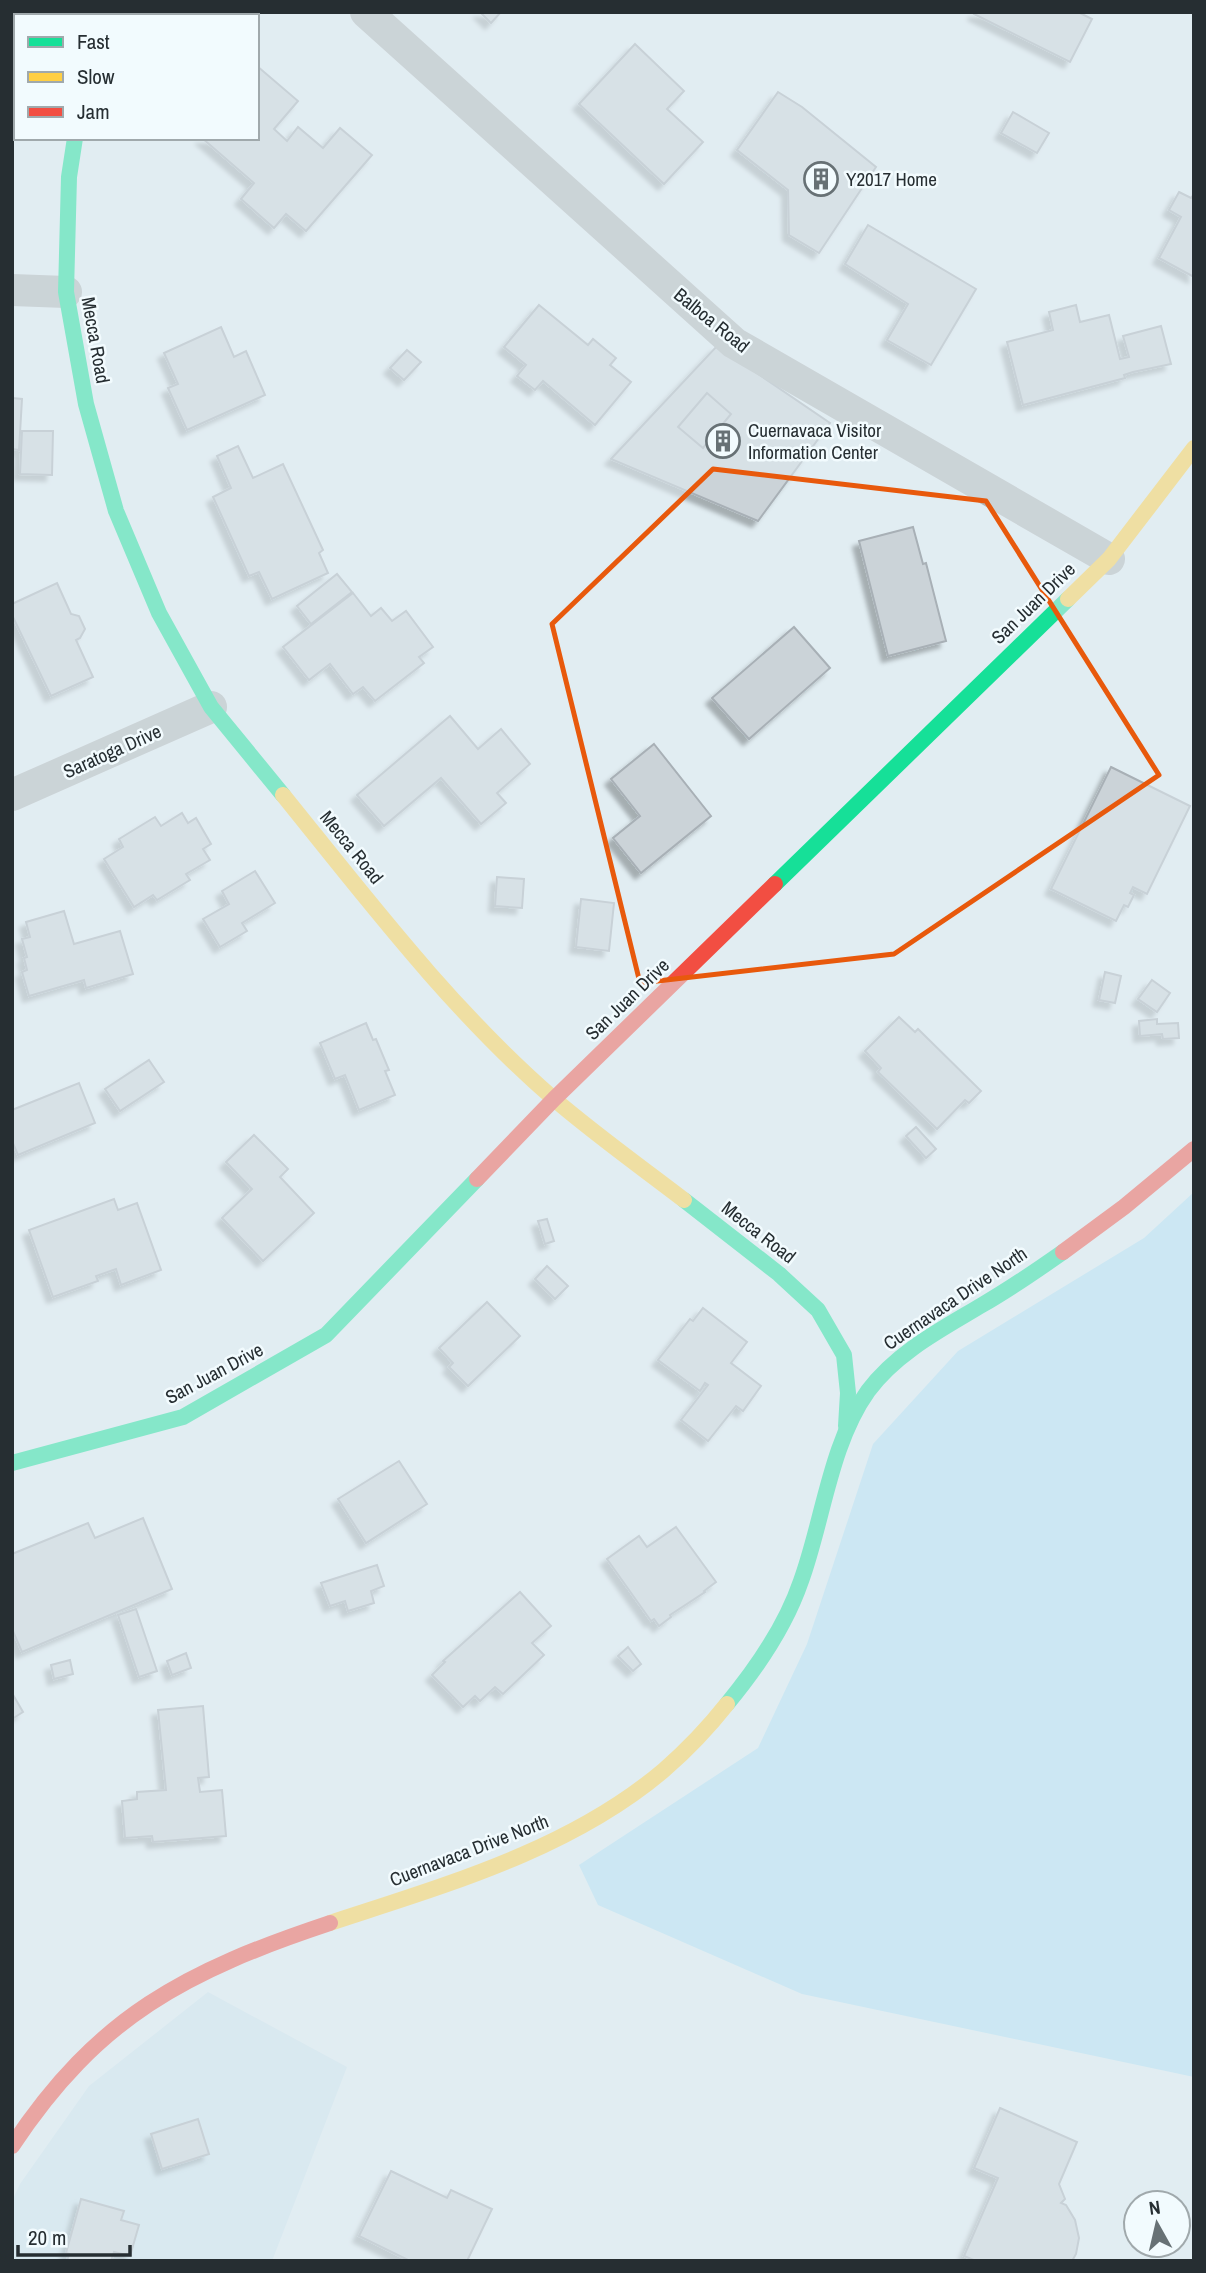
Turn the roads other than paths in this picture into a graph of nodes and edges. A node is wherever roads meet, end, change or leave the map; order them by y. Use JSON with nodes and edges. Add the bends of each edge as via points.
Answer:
{"nodes":[{"id":1,"x":366,"y":12,"type":"edge"},
{"id":2,"x":75,"y":140,"type":"edge"},
{"id":3,"x":12,"y":290,"type":"edge"},
{"id":4,"x":65,"y":292,"type":"junction"},
{"id":5,"x":1194,"y":448,"type":"edge"},
{"id":6,"x":1109,"y":559,"type":"junction"},
{"id":7,"x":211,"y":707,"type":"junction"},
{"id":8,"x":12,"y":795,"type":"edge"},
{"id":9,"x":554,"y":1099,"type":"junction"},
{"id":10,"x":1194,"y":1149,"type":"edge"},
{"id":11,"x":846,"y":1435,"type":"junction"},
{"id":12,"x":12,"y":1463,"type":"edge"},
{"id":13,"x":16,"y":2130,"type":"edge"}],
"edges":[{"from":1,"to":6,"type":"street","name":"Balboa Road","via":[[734,343]]},
{"from":2,"to":4,"type":"street","name":"Mecca Road"},
{"from":3,"to":4,"type":"street"},
{"from":4,"to":7,"type":"street","name":"Mecca Road","via":[[86,404],[116,511],[159,613]]},
{"from":5,"to":6,"type":"street","name":"San Juan Drive"},
{"from":6,"to":9,"type":"street","name":"San Juan Drive"},
{"from":7,"to":8,"type":"street","name":"Saratoga Drive"},
{"from":7,"to":9,"type":"street","name":"Mecca Road","via":[[412,954]]},
{"from":9,"to":11,"type":"street","name":"Mecca Road","via":[[779,1274],[818,1310],[844,1356]]},
{"from":9,"to":12,"type":"street","name":"San Juan Drive","via":[[326,1335],[183,1417]]},
{"from":10,"to":11,"type":"street","name":"Cuernavaca Drive North","via":[[1104,1223],[893,1362],[867,1392]]},
{"from":11,"to":13,"type":"street","name":"Cuernavaca Drive North","via":[[799,1587],[759,1662],[701,1735],[641,1788],[566,1835],[520,1855],[263,1946],[178,1984],[112,2030],[61,2078]]}]}
